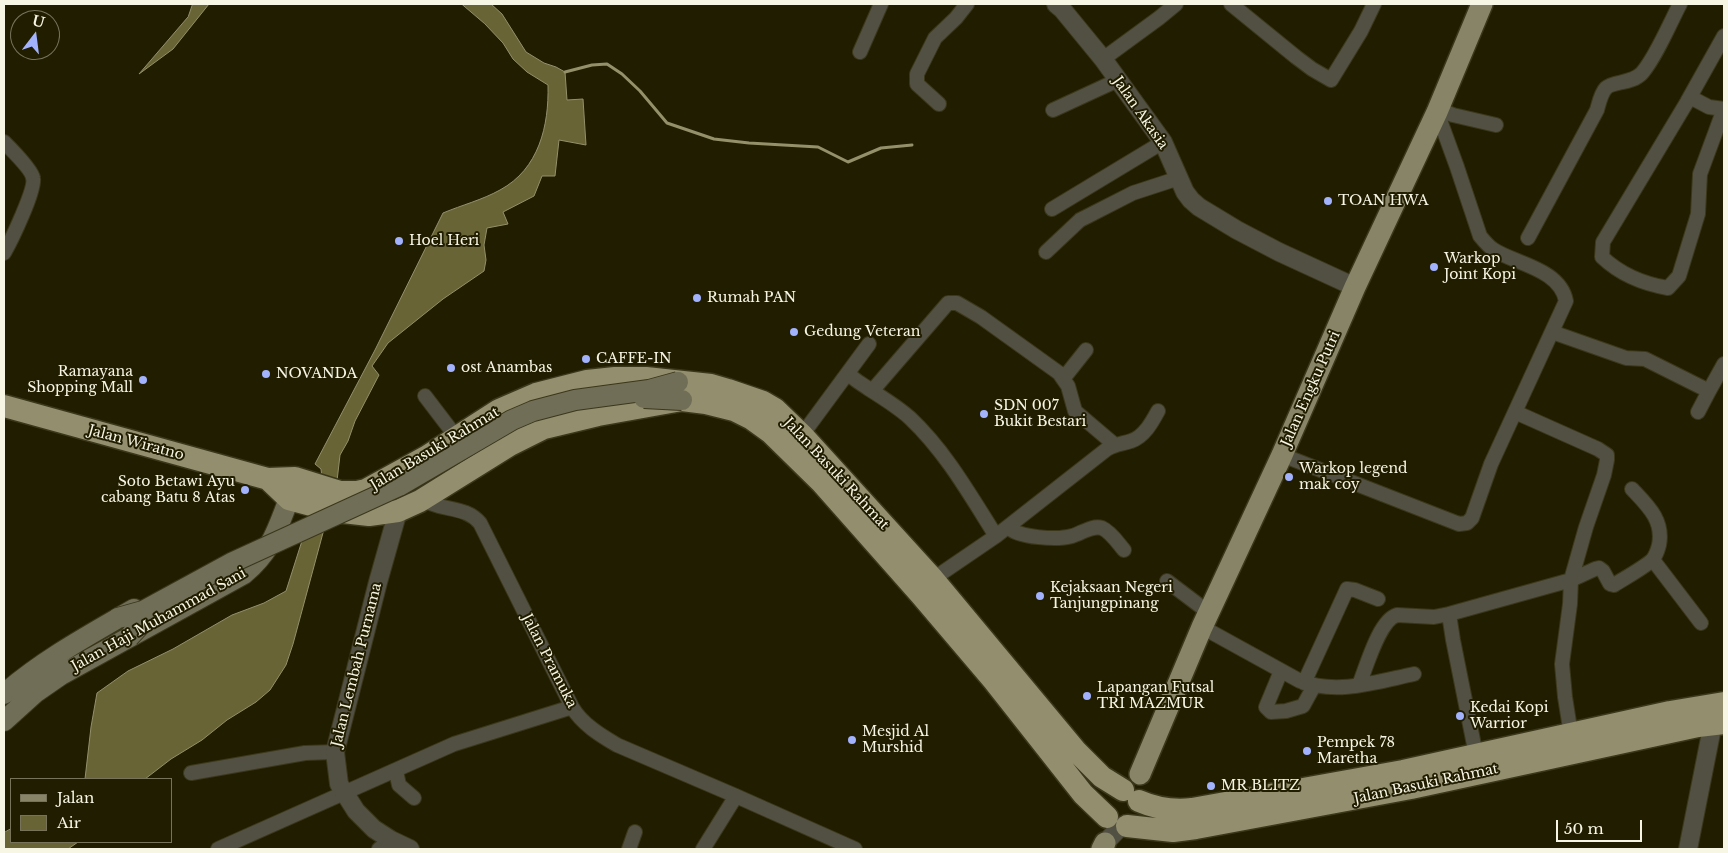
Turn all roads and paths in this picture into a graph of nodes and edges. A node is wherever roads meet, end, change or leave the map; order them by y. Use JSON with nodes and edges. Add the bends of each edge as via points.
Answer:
{"nodes":[{"id":1,"x":881,"y":4,"type":"edge"},
{"id":2,"x":967,"y":4,"type":"edge"},
{"id":3,"x":1056,"y":4,"type":"edge"},
{"id":4,"x":1176,"y":4,"type":"edge"},
{"id":5,"x":1231,"y":4,"type":"edge"},
{"id":6,"x":1374,"y":4,"type":"edge"},
{"id":7,"x":1482,"y":4,"type":"edge"},
{"id":8,"x":1680,"y":4,"type":"edge"},
{"id":9,"x":1724,"y":36,"type":"edge"},
{"id":10,"x":860,"y":52,"type":"dead end"},
{"id":11,"x":1103,"y":59,"type":"junction"},
{"id":12,"x":1118,"y":80,"type":"junction"},
{"id":13,"x":1690,"y":98,"type":"junction"},
{"id":14,"x":939,"y":104,"type":"dead end"},
{"id":15,"x":1724,"y":109,"type":"edge"},
{"id":16,"x":1053,"y":110,"type":"dead end"},
{"id":17,"x":1437,"y":110,"type":"junction"},
{"id":18,"x":1496,"y":125,"type":"dead end"},
{"id":19,"x":4,"y":142,"type":"edge"},
{"id":20,"x":1163,"y":142,"type":"junction"},
{"id":21,"x":1179,"y":178,"type":"junction"},
{"id":22,"x":1052,"y":208,"type":"dead end"},
{"id":23,"x":1528,"y":238,"type":"dead end"},
{"id":24,"x":1046,"y":252,"type":"dead end"},
{"id":25,"x":4,"y":253,"type":"edge"},
{"id":26,"x":1355,"y":287,"type":"junction"},
{"id":27,"x":1552,"y":332,"type":"junction"},
{"id":28,"x":869,"y":344,"type":"dead end"},
{"id":29,"x":1086,"y":350,"type":"dead end"},
{"id":30,"x":1724,"y":364,"type":"edge"},
{"id":31,"x":848,"y":373,"type":"junction"},
{"id":32,"x":1063,"y":379,"type":"junction"},
{"id":33,"x":680,"y":391,"type":"junction"},
{"id":34,"x":872,"y":391,"type":"junction"},
{"id":35,"x":1709,"y":391,"type":"junction"},
{"id":36,"x":425,"y":396,"type":"dead end"},
{"id":37,"x":4,"y":406,"type":"edge"},
{"id":38,"x":1158,"y":411,"type":"dead end"},
{"id":39,"x":1516,"y":412,"type":"junction"},
{"id":40,"x":1698,"y":412,"type":"dead end"},
{"id":41,"x":802,"y":435,"type":"junction"},
{"id":42,"x":457,"y":438,"type":"junction"},
{"id":43,"x":1115,"y":445,"type":"junction"},
{"id":44,"x":1282,"y":455,"type":"junction"},
{"id":45,"x":1632,"y":489,"type":"dead end"},
{"id":46,"x":289,"y":490,"type":"junction"},
{"id":47,"x":337,"y":501,"type":"junction"},
{"id":48,"x":420,"y":501,"type":"junction"},
{"id":49,"x":856,"y":507,"type":"junction"},
{"id":50,"x":398,"y":510,"type":"junction"},
{"id":51,"x":1008,"y":527,"type":"junction"},
{"id":52,"x":996,"y":536,"type":"junction"},
{"id":53,"x":1124,"y":550,"type":"dead end"},
{"id":54,"x":1653,"y":560,"type":"junction"},
{"id":55,"x":933,"y":579,"type":"junction"},
{"id":56,"x":1570,"y":580,"type":"junction"},
{"id":57,"x":1167,"y":581,"type":"dead end"},
{"id":58,"x":1378,"y":599,"type":"dead end"},
{"id":59,"x":1449,"y":614,"type":"junction"},
{"id":60,"x":118,"y":618,"type":"junction"},
{"id":61,"x":1205,"y":619,"type":"junction"},
{"id":62,"x":1701,"y":623,"type":"dead end"},
{"id":63,"x":129,"y":637,"type":"junction"},
{"id":64,"x":1281,"y":671,"type":"junction"},
{"id":65,"x":1414,"y":674,"type":"dead end"},
{"id":66,"x":1309,"y":684,"type":"junction"},
{"id":67,"x":1359,"y":685,"type":"junction"},
{"id":68,"x":4,"y":694,"type":"edge"},
{"id":69,"x":1724,"y":703,"type":"edge"},
{"id":70,"x":572,"y":707,"type":"junction"},
{"id":71,"x":4,"y":721,"type":"edge"},
{"id":72,"x":1719,"y":723,"type":"edge"},
{"id":73,"x":1573,"y":744,"type":"junction"},
{"id":74,"x":335,"y":752,"type":"junction"},
{"id":75,"x":1476,"y":755,"type":"junction"},
{"id":76,"x":396,"y":771,"type":"junction"},
{"id":77,"x":191,"y":773,"type":"dead end"},
{"id":78,"x":1133,"y":791,"type":"junction"},
{"id":79,"x":345,"y":793,"type":"junction"},
{"id":80,"x":736,"y":796,"type":"junction"},
{"id":81,"x":414,"y":798,"type":"dead end"},
{"id":82,"x":1116,"y":822,"type":"junction"},
{"id":83,"x":635,"y":832,"type":"dead end"},
{"id":84,"x":385,"y":845,"type":"edge"},
{"id":85,"x":1103,"y":846,"type":"edge"},
{"id":86,"x":218,"y":849,"type":"edge"},
{"id":87,"x":410,"y":849,"type":"edge"},
{"id":88,"x":629,"y":849,"type":"edge"},
{"id":89,"x":704,"y":849,"type":"edge"},
{"id":90,"x":854,"y":849,"type":"edge"},
{"id":91,"x":1688,"y":849,"type":"edge"}],
"edges":[{"from":1,"to":10,"type":"street"},
{"from":2,"to":14,"type":"street","via":[[935,38],[917,74],[917,84]]},
{"from":3,"to":11,"type":"street","name":"Jalan Akasia"},
{"from":4,"to":11,"type":"street"},
{"from":5,"to":6,"type":"street","via":[[1330,80]]},
{"from":7,"to":17,"type":"main road","name":"Jalan Engku Putri"},
{"from":8,"to":23,"type":"street","via":[[1641,74],[1606,88]]},
{"from":9,"to":13,"type":"street"},
{"from":11,"to":12,"type":"street","name":"Jalan Akasia"},
{"from":12,"to":16,"type":"street"},
{"from":12,"to":20,"type":"street","name":"Jalan Akasia"},
{"from":13,"to":15,"type":"street","via":[[1709,107]]},
{"from":13,"to":15,"type":"street","via":[[1603,242],[1602,257],[1614,268],[1650,285],[1668,288],[1679,276],[1698,214],[1700,174]]},
{"from":17,"to":18,"type":"street"},
{"from":17,"to":26,"type":"main road","name":"Jalan Engku Putri"},
{"from":17,"to":27,"type":"street","via":[[1480,236],[1495,251],[1537,269],[1556,282],[1565,295],[1566,301]]},
{"from":19,"to":25,"type":"street","via":[[34,178]]},
{"from":20,"to":21,"type":"street","name":"Jalan Akasia"},
{"from":20,"to":22,"type":"street"},
{"from":21,"to":24,"type":"street","via":[[1133,193],[1080,220]]},
{"from":21,"to":26,"type":"street","name":"Jalan Akasia","via":[[1191,200],[1217,218],[1279,252]]},
{"from":26,"to":44,"type":"main road","name":"Jalan Engku Putri"},
{"from":27,"to":35,"type":"street","via":[[1626,358],[1645,359]]},
{"from":27,"to":39,"type":"street"},
{"from":28,"to":31,"type":"street"},
{"from":29,"to":32,"type":"street"},
{"from":30,"to":35,"type":"street"},
{"from":31,"to":34,"type":"street"},
{"from":31,"to":41,"type":"street"},
{"from":32,"to":34,"type":"street","via":[[980,317],[957,304],[948,303]]},
{"from":32,"to":43,"type":"street","via":[[1075,411]]},
{"from":33,"to":41,"type":"highway","name":"Jalan Basuki Rahmat","via":[[711,385],[763,402]]},
{"from":33,"to":42,"type":"highway","name":"Jalan Basuki Rahmat","via":[[646,378],[587,381],[536,394],[499,410]]},
{"from":33,"to":48,"type":"highway","name":"Jalan Basuki Rahmat","via":[[544,428],[510,445]]},
{"from":33,"to":49,"type":"highway","name":"Jalan Basuki Rahmat","via":[[706,403],[734,410],[758,423],[822,483]]},
{"from":33,"to":60,"type":"main road","bridge":true,"via":[[649,390],[575,400],[512,420],[399,486],[233,562],[143,611]]},
{"from":33,"to":63,"type":"main road","bridge":true,"via":[[590,405],[515,427],[422,482],[237,570],[148,618]]},
{"from":34,"to":52,"type":"street","via":[[910,418],[932,441]]},
{"from":35,"to":40,"type":"street"},
{"from":36,"to":42,"type":"street"},
{"from":37,"to":46,"type":"highway","name":"Jalan Wiratno"},
{"from":38,"to":43,"type":"street","via":[[1138,438]]},
{"from":39,"to":44,"type":"street","via":[[1491,464],[1474,512],[1466,523],[1459,524]]},
{"from":39,"to":56,"type":"street","via":[[1607,455],[1604,475]]},
{"from":41,"to":49,"type":"highway","name":"Jalan Basuki Rahmat"},
{"from":42,"to":47,"type":"highway","name":"Jalan Basuki Rahmat","via":[[366,490]]},
{"from":43,"to":51,"type":"street"},
{"from":44,"to":61,"type":"main road","name":"Jalan Engku Putri"},
{"from":45,"to":54,"type":"street","via":[[1653,511],[1660,526],[1661,536]]},
{"from":46,"to":47,"type":"highway","name":"Jalan Basuki Rahmat"},
{"from":46,"to":60,"type":"main road","name":"Jalan Haji Muhammad Sani","via":[[264,531],[250,545]]},
{"from":46,"to":63,"type":"main road","name":"Jalan Haji Muhammad Sani","via":[[273,540],[258,562],[244,574]]},
{"from":47,"to":50,"type":"highway","name":"Jalan Basuki Rahmat","via":[[369,515]]},
{"from":48,"to":50,"type":"highway","name":"Jalan Basuki Rahmat"},
{"from":48,"to":70,"type":"street","name":"Jalan Pramuka","via":[[465,512],[480,522]]},
{"from":49,"to":55,"type":"highway","name":"Jalan Basuki Rahmat"},
{"from":49,"to":82,"type":"highway","name":"Jalan Basuki Rahmat","via":[[921,595],[1082,794]]},
{"from":50,"to":74,"type":"street","name":"Jalan Lembah Purnama"},
{"from":51,"to":52,"type":"street"},
{"from":51,"to":53,"type":"street","via":[[1022,535],[1054,537],[1100,527],[1111,534]]},
{"from":52,"to":55,"type":"street"},
{"from":54,"to":56,"type":"street","via":[[1614,584],[1610,584],[1599,568]]},
{"from":54,"to":62,"type":"street"},
{"from":55,"to":78,"type":"highway","name":"Jalan Basuki Rahmat","via":[[1076,751],[1102,778]]},
{"from":56,"to":59,"type":"street"},
{"from":56,"to":73,"type":"street","via":[[1562,664]]},
{"from":57,"to":61,"type":"street"},
{"from":58,"to":66,"type":"street","via":[[1347,589]]},
{"from":59,"to":67,"type":"street","via":[[1391,617],[1380,633]]},
{"from":59,"to":75,"type":"street"},
{"from":60,"to":68,"type":"main road","name":"Jalan Haji Muhammad Sani","via":[[52,657]]},
{"from":61,"to":64,"type":"street"},
{"from":61,"to":78,"type":"main road","name":"Jalan Engku Putri"},
{"from":63,"to":71,"type":"main road","name":"Jalan Haji Muhammad Sani","via":[[61,675]]},
{"from":64,"to":66,"type":"street"},
{"from":64,"to":66,"type":"street","via":[[1266,706],[1271,712],[1303,706]]},
{"from":65,"to":67,"type":"street"},
{"from":66,"to":67,"type":"street","via":[[1333,688]]},
{"from":69,"to":73,"type":"highway","name":"Jalan Basuki Rahmat","via":[[1670,712]]},
{"from":70,"to":76,"type":"street","via":[[454,744]]},
{"from":70,"to":80,"type":"street","name":"Jalan Pramuka","via":[[585,723],[617,745]]},
{"from":72,"to":73,"type":"highway","name":"Jalan Basuki Rahmat"},
{"from":72,"to":91,"type":"street"},
{"from":73,"to":75,"type":"highway","name":"Jalan Basuki Rahmat"},
{"from":73,"to":82,"type":"highway","name":"Jalan Basuki Rahmat","via":[[1486,771],[1411,788],[1196,828],[1173,831]]},
{"from":74,"to":77,"type":"street","via":[[305,753]]},
{"from":74,"to":79,"type":"street","name":"Jalan Lembah Purnama","via":[[339,784]]},
{"from":75,"to":78,"type":"highway","name":"Jalan Basuki Rahmat","via":[[1192,810],[1160,809]]},
{"from":76,"to":79,"type":"street"},
{"from":76,"to":81,"type":"street","via":[[400,785]]},
{"from":78,"to":82,"type":"highway","via":[[1139,815],[1136,820]]},
{"from":78,"to":82,"type":"highway","via":[[1114,792],[1106,801],[1105,812]]},
{"from":79,"to":84,"type":"street","name":"Jalan Lembah Purnama"},
{"from":79,"to":86,"type":"street"},
{"from":80,"to":89,"type":"street"},
{"from":80,"to":90,"type":"street","name":"Jalan Pramuka"},
{"from":82,"to":85,"type":"street"},
{"from":83,"to":88,"type":"street"},
{"from":84,"to":87,"type":"street","name":"Jalan Lembah Purnama"}]}
